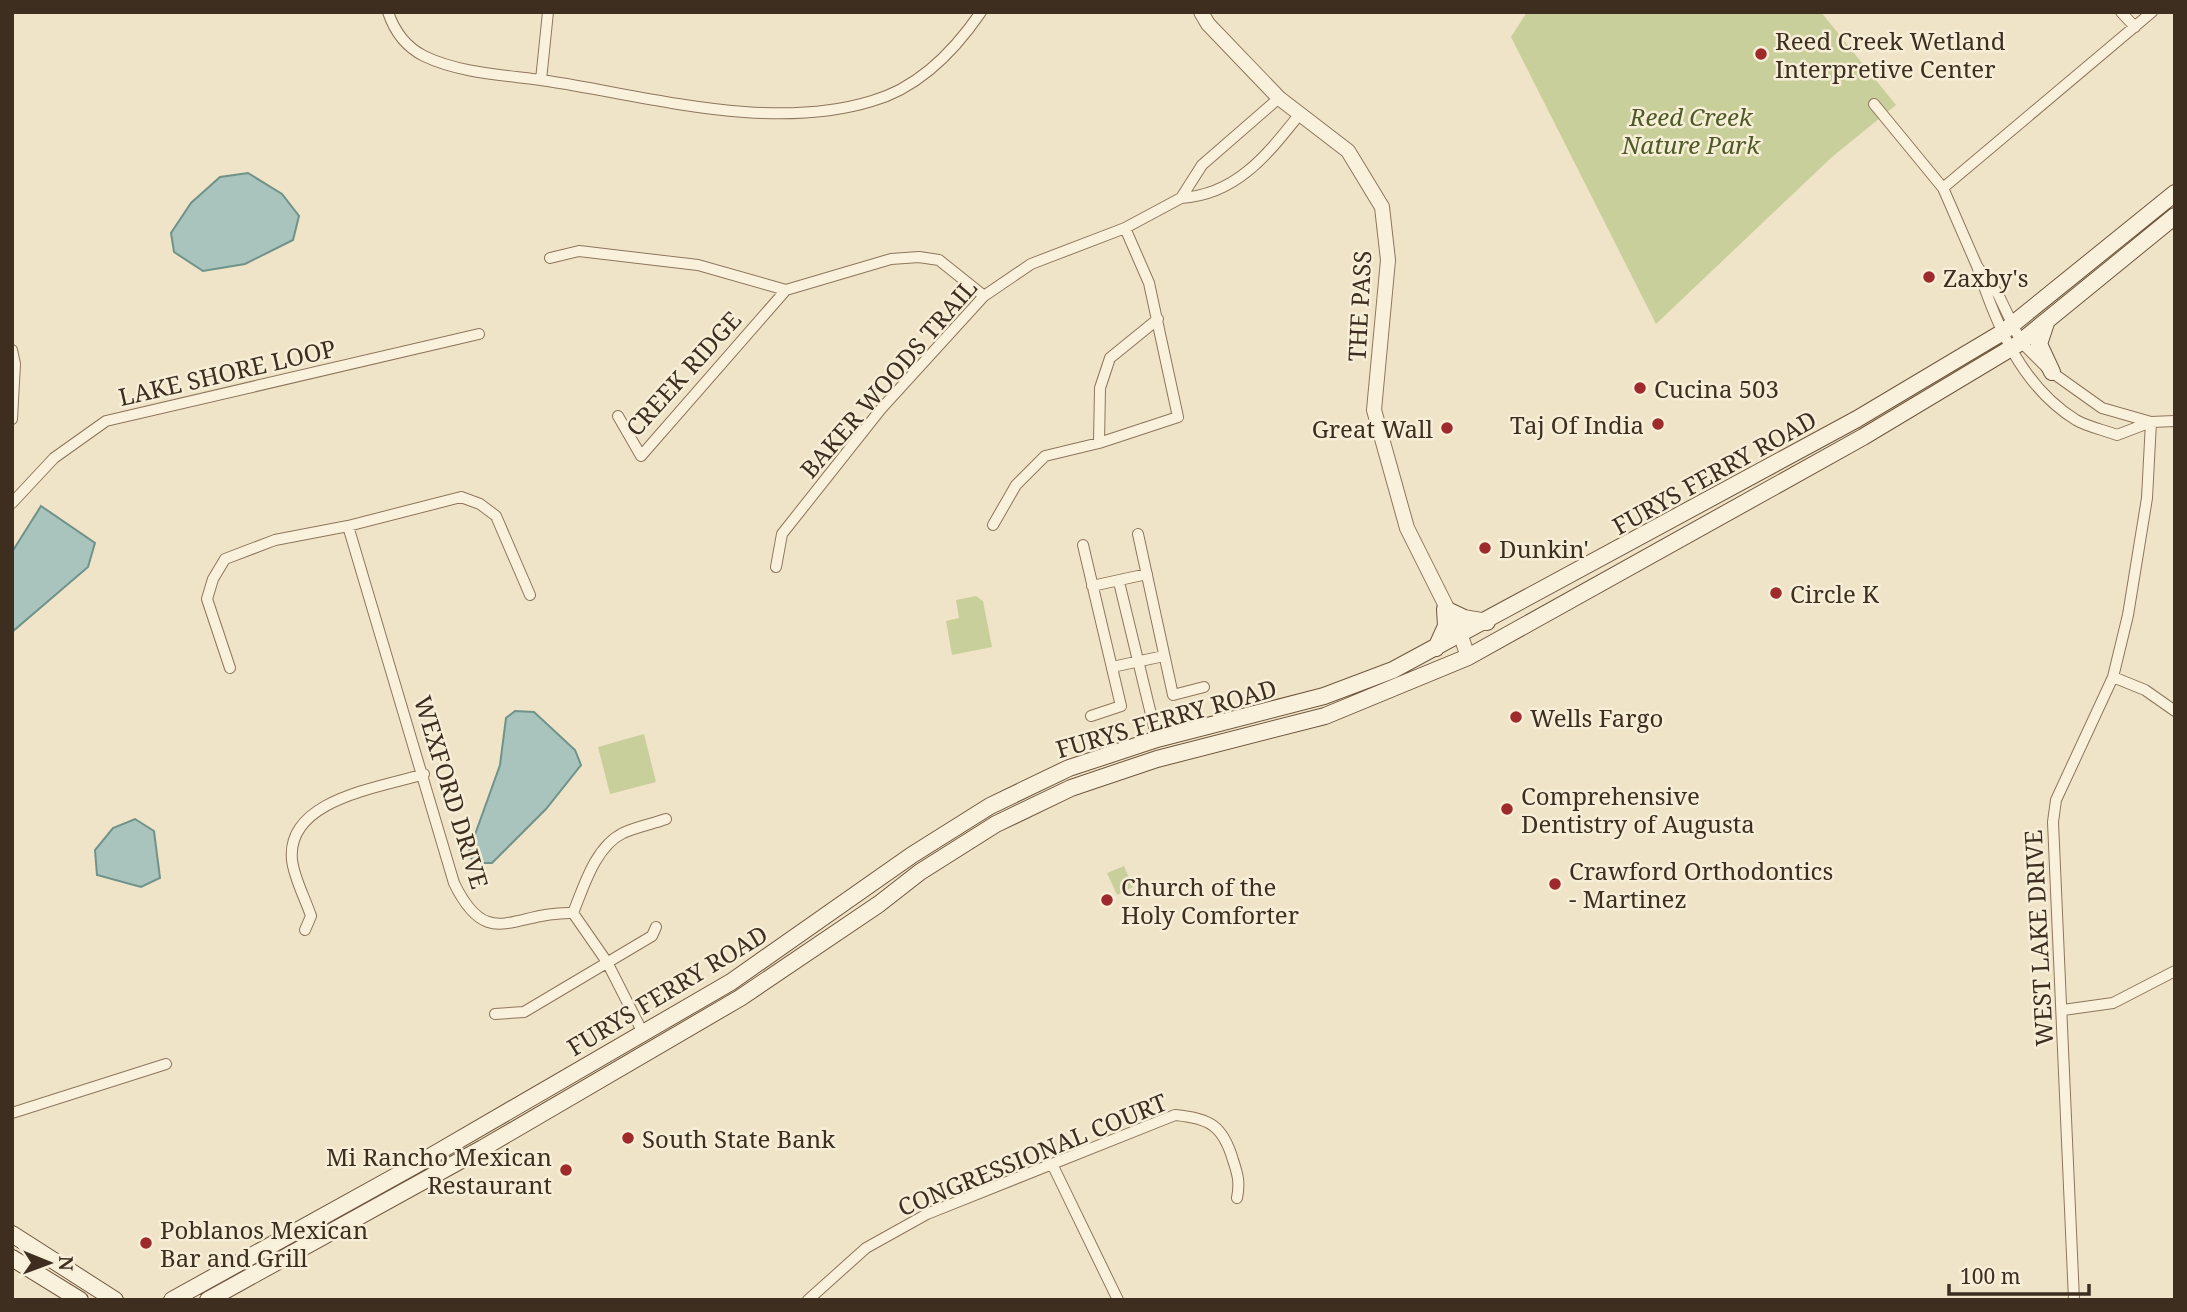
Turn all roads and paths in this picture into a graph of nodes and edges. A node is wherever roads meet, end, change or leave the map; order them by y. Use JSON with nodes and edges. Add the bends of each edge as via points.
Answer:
{"nodes":[{"id":1,"x":387,"y":12,"type":"edge"},
{"id":2,"x":548,"y":12,"type":"edge"},
{"id":3,"x":981,"y":12,"type":"edge"},
{"id":4,"x":1201,"y":12,"type":"edge"},
{"id":5,"x":2121,"y":12,"type":"edge"},
{"id":6,"x":2151,"y":12,"type":"edge"},
{"id":7,"x":2135,"y":27,"type":"junction"},
{"id":8,"x":541,"y":80,"type":"junction"},
{"id":9,"x":1279,"y":98,"type":"junction"},
{"id":10,"x":1874,"y":104,"type":"dead end"},
{"id":11,"x":1299,"y":115,"type":"junction"},
{"id":12,"x":1943,"y":188,"type":"junction"},
{"id":13,"x":2175,"y":193,"type":"edge"},
{"id":14,"x":1181,"y":198,"type":"junction"},
{"id":15,"x":2175,"y":216,"type":"edge"},
{"id":16,"x":1125,"y":228,"type":"junction"},
{"id":17,"x":550,"y":258,"type":"dead end"},
{"id":18,"x":786,"y":290,"type":"junction"},
{"id":19,"x":984,"y":296,"type":"junction"},
{"id":20,"x":1158,"y":319,"type":"junction"},
{"id":21,"x":2047,"y":320,"type":"junction"},
{"id":22,"x":2008,"y":328,"type":"junction"},
{"id":23,"x":479,"y":334,"type":"dead end"},
{"id":24,"x":2016,"y":345,"type":"junction"},
{"id":25,"x":12,"y":350,"type":"edge"},
{"id":26,"x":2052,"y":372,"type":"junction"},
{"id":27,"x":2094,"y":403,"type":"junction"},
{"id":28,"x":618,"y":416,"type":"dead end"},
{"id":29,"x":12,"y":419,"type":"edge"},
{"id":30,"x":2175,"y":421,"type":"edge"},
{"id":31,"x":2151,"y":422,"type":"junction"},
{"id":32,"x":2085,"y":424,"type":"junction"},
{"id":33,"x":1099,"y":443,"type":"junction"},
{"id":34,"x":1737,"y":485,"type":"junction"},
{"id":35,"x":1746,"y":501,"type":"junction"},
{"id":36,"x":12,"y":503,"type":"edge"},
{"id":37,"x":993,"y":525,"type":"dead end"},
{"id":38,"x":348,"y":526,"type":"junction"},
{"id":39,"x":1138,"y":534,"type":"dead end"},
{"id":40,"x":1083,"y":545,"type":"dead end"},
{"id":41,"x":776,"y":567,"type":"dead end"},
{"id":42,"x":1147,"y":574,"type":"junction"},
{"id":43,"x":1119,"y":582,"type":"junction"},
{"id":44,"x":1092,"y":586,"type":"junction"},
{"id":45,"x":530,"y":595,"type":"dead end"},
{"id":46,"x":1445,"y":609,"type":"junction"},
{"id":47,"x":1488,"y":622,"type":"junction"},
{"id":48,"x":1461,"y":636,"type":"junction"},
{"id":49,"x":1436,"y":648,"type":"junction"},
{"id":50,"x":1164,"y":656,"type":"junction"},
{"id":51,"x":1468,"y":657,"type":"junction"},
{"id":52,"x":1139,"y":662,"type":"junction"},
{"id":53,"x":1112,"y":667,"type":"junction"},
{"id":54,"x":230,"y":668,"type":"dead end"},
{"id":55,"x":2113,"y":677,"type":"junction"},
{"id":56,"x":1204,"y":687,"type":"dead end"},
{"id":57,"x":2175,"y":711,"type":"edge"},
{"id":58,"x":1091,"y":716,"type":"dead end"},
{"id":59,"x":1157,"y":739,"type":"junction"},
{"id":60,"x":424,"y":774,"type":"junction"},
{"id":61,"x":666,"y":819,"type":"dead end"},
{"id":62,"x":573,"y":913,"type":"junction"},
{"id":63,"x":656,"y":927,"type":"dead end"},
{"id":64,"x":305,"y":930,"type":"dead end"},
{"id":65,"x":607,"y":962,"type":"junction"},
{"id":66,"x":2175,"y":971,"type":"edge"},
{"id":67,"x":2063,"y":1010,"type":"junction"},
{"id":68,"x":495,"y":1014,"type":"dead end"},
{"id":69,"x":643,"y":1033,"type":"junction"},
{"id":70,"x":166,"y":1064,"type":"dead end"},
{"id":71,"x":12,"y":1113,"type":"edge"},
{"id":72,"x":1053,"y":1166,"type":"junction"},
{"id":73,"x":1237,"y":1198,"type":"dead end"},
{"id":74,"x":12,"y":1234,"type":"edge"},
{"id":75,"x":12,"y":1258,"type":"edge"},
{"id":76,"x":77,"y":1299,"type":"edge"},
{"id":77,"x":115,"y":1300,"type":"edge"},
{"id":78,"x":172,"y":1300,"type":"edge"},
{"id":79,"x":208,"y":1300,"type":"edge"},
{"id":80,"x":808,"y":1300,"type":"edge"},
{"id":81,"x":1118,"y":1300,"type":"edge"},
{"id":82,"x":2074,"y":1300,"type":"edge"}],
"edges":[{"from":1,"to":8,"type":"street","via":[[408,45],[424,56],[478,71]]},
{"from":2,"to":8,"type":"street"},
{"from":3,"to":8,"type":"street","via":[[928,72],[874,101],[807,115],[754,114]]},
{"from":4,"to":9,"type":"street","name":"THE PASS"},
{"from":5,"to":7,"type":"street"},
{"from":6,"to":7,"type":"street"},
{"from":7,"to":12,"type":"street"},
{"from":9,"to":11,"type":"street","name":"THE PASS"},
{"from":9,"to":14,"type":"street","name":"BAKER WOODS TRAIL","via":[[1202,165]]},
{"from":10,"to":12,"type":"street"},
{"from":11,"to":14,"type":"street","name":"BAKER WOODS TRAIL","via":[[1267,154],[1236,181],[1212,194]]},
{"from":11,"to":46,"type":"street","name":"THE PASS","via":[[1348,151],[1382,207],[1388,260],[1374,410],[1407,528]]},
{"from":12,"to":22,"type":"street","via":[[1977,266],[1998,295]]},
{"from":13,"to":22,"type":"main road","name":"FURYS FERRY ROAD"},
{"from":14,"to":16,"type":"street","name":"BAKER WOODS TRAIL"},
{"from":15,"to":21,"type":"main road","name":"FURYS FERRY ROAD"},
{"from":16,"to":19,"type":"street","name":"BAKER WOODS TRAIL","via":[[1031,264]]},
{"from":16,"to":20,"type":"street","via":[[1149,283]]},
{"from":17,"to":18,"type":"street","via":[[579,251],[698,265]]},
{"from":18,"to":19,"type":"street","via":[[891,259],[919,257],[939,260]]},
{"from":18,"to":28,"type":"street","name":"CREEK RIDGE","via":[[641,456]]},
{"from":19,"to":41,"type":"street","name":"BAKER WOODS TRAIL","via":[[881,410],[782,534]]},
{"from":20,"to":33,"type":"street","via":[[1110,358],[1100,388]]},
{"from":20,"to":33,"type":"street","via":[[1178,417]]},
{"from":21,"to":24,"type":"main road","name":"FURYS FERRY ROAD"},
{"from":21,"to":26,"type":"main road","via":[[2039,344]]},
{"from":22,"to":24,"type":"street"},
{"from":22,"to":34,"type":"main road","name":"FURYS FERRY ROAD"},
{"from":23,"to":36,"type":"street","name":"LAKE SHORE LOOP","via":[[106,421],[54,458]]},
{"from":24,"to":26,"type":"street"},
{"from":24,"to":32,"type":"street","via":[[2036,386]]},
{"from":24,"to":35,"type":"main road","name":"FURYS FERRY ROAD"},
{"from":25,"to":29,"type":"street"},
{"from":26,"to":27,"type":"street"},
{"from":27,"to":31,"type":"street"},
{"from":27,"to":32,"type":"street"},
{"from":30,"to":31,"type":"street"},
{"from":31,"to":32,"type":"street","via":[[2117,435]]},
{"from":31,"to":55,"type":"street","name":"WEST LAKE DRIVE","via":[[2138,570]]},
{"from":33,"to":37,"type":"street","via":[[1045,456],[1016,485]]},
{"from":34,"to":35,"type":"main road"},
{"from":34,"to":47,"type":"main road","name":"FURYS FERRY ROAD"},
{"from":35,"to":51,"type":"main road","name":"FURYS FERRY ROAD"},
{"from":38,"to":45,"type":"street","via":[[461,497],[496,516]]},
{"from":38,"to":54,"type":"street","via":[[275,540],[225,559],[207,599]]},
{"from":38,"to":60,"type":"street","name":"WEXFORD DRIVE"},
{"from":39,"to":42,"type":"street"},
{"from":40,"to":44,"type":"street"},
{"from":42,"to":43,"type":"street"},
{"from":42,"to":50,"type":"street"},
{"from":43,"to":44,"type":"street"},
{"from":43,"to":52,"type":"street"},
{"from":44,"to":53,"type":"street"},
{"from":46,"to":47,"type":"main road"},
{"from":46,"to":48,"type":"street","name":"THE PASS"},
{"from":46,"to":49,"type":"main road","via":[[1446,628]]},
{"from":47,"to":48,"type":"main road","name":"FURYS FERRY ROAD"},
{"from":48,"to":49,"type":"main road","name":"FURYS FERRY ROAD"},
{"from":48,"to":51,"type":"street","name":"THE PASS"},
{"from":49,"to":59,"type":"main road","name":"FURYS FERRY ROAD","via":[[1324,696]]},
{"from":50,"to":52,"type":"street"},
{"from":50,"to":56,"type":"street","via":[[1172,695]]},
{"from":51,"to":79,"type":"main road","name":"FURYS FERRY ROAD","via":[[1325,716],[1157,759],[1071,788],[1018,812],[920,872],[880,904],[729,1004],[483,1149]]},
{"from":52,"to":53,"type":"street"},
{"from":52,"to":59,"type":"street"},
{"from":53,"to":58,"type":"street","via":[[1121,706]]},
{"from":55,"to":57,"type":"street","via":[[2146,690]]},
{"from":55,"to":67,"type":"street","name":"WEST LAKE DRIVE","via":[[2056,800],[2053,843]]},
{"from":59,"to":69,"type":"main road","name":"FURYS FERRY ROAD","via":[[1049,776],[990,806],[731,982]]},
{"from":60,"to":62,"type":"street","name":"WEXFORD DRIVE","via":[[454,883],[473,915],[495,924],[550,912]]},
{"from":60,"to":64,"type":"street","via":[[326,804],[304,820],[292,840],[292,862],[311,916]]},
{"from":61,"to":62,"type":"street","via":[[621,834],[605,849],[591,869]]},
{"from":62,"to":65,"type":"street"},
{"from":63,"to":65,"type":"street","via":[[652,936]]},
{"from":65,"to":68,"type":"street","via":[[524,1012]]},
{"from":65,"to":69,"type":"street"},
{"from":66,"to":67,"type":"street","via":[[2113,1003]]},
{"from":67,"to":82,"type":"street","name":"WEST LAKE DRIVE"},
{"from":69,"to":78,"type":"main road","name":"FURYS FERRY ROAD"},
{"from":70,"to":71,"type":"street"},
{"from":72,"to":73,"type":"street","name":"CONGRESSIONAL COURT","via":[[1175,1115],[1200,1117],[1226,1135],[1240,1182]]},
{"from":72,"to":80,"type":"street","name":"CONGRESSIONAL COURT","via":[[927,1214],[866,1248]]},
{"from":72,"to":81,"type":"street"},
{"from":74,"to":77,"type":"main road"},
{"from":75,"to":76,"type":"main road"}]}
